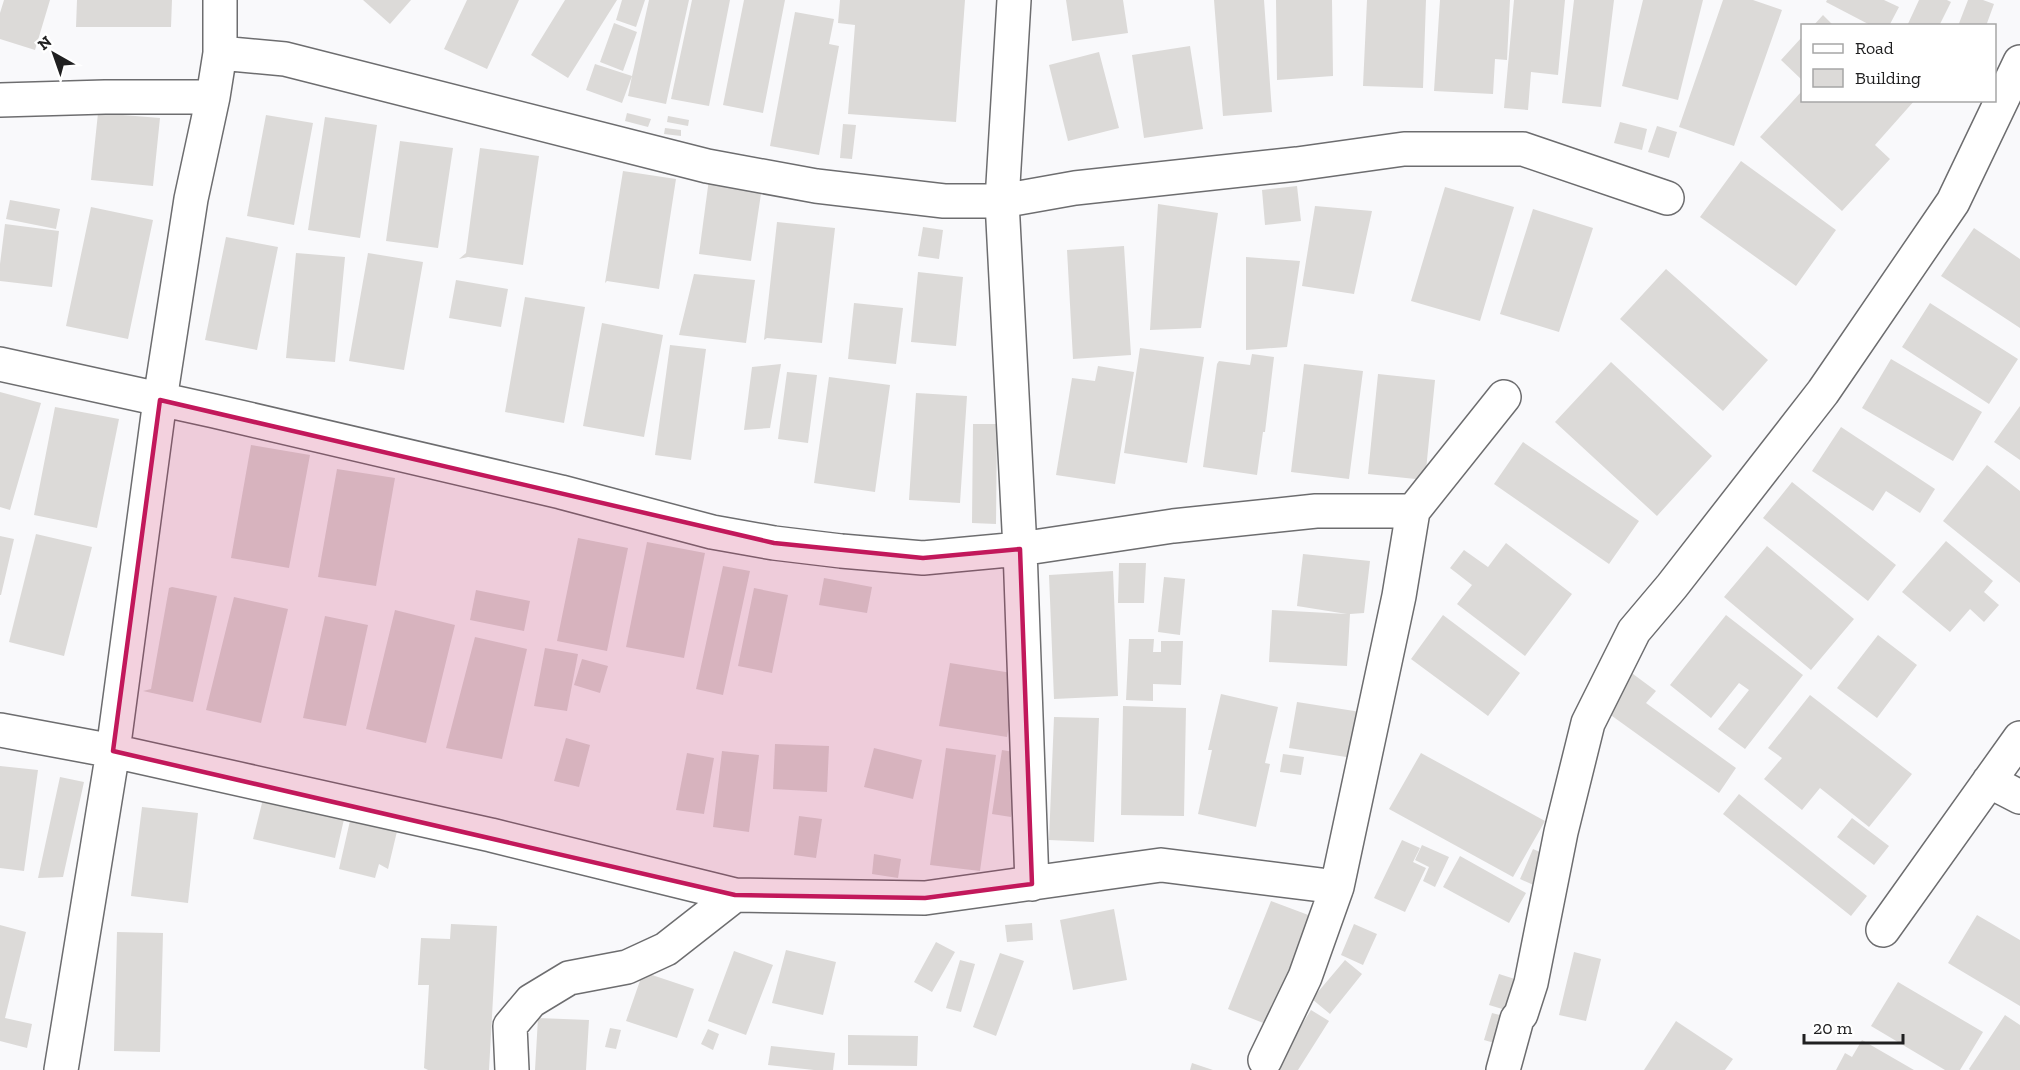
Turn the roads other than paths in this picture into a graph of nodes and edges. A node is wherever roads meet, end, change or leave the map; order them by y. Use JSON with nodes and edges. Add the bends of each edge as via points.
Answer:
{"nodes":[{"id":1,"x":220,"y":0,"type":"edge"},
{"id":2,"x":1014,"y":0,"type":"edge"},
{"id":3,"x":220,"y":53,"type":"junction"},
{"id":4,"x":2020,"y":62,"type":"edge"},
{"id":5,"x":213,"y":97,"type":"junction"},
{"id":6,"x":0,"y":100,"type":"edge"},
{"id":7,"x":1667,"y":198,"type":"dead end"},
{"id":8,"x":1002,"y":201,"type":"junction"},
{"id":9,"x":0,"y":364,"type":"edge"},
{"id":10,"x":1504,"y":397,"type":"dead end"},
{"id":11,"x":160,"y":400,"type":"junction"},
{"id":12,"x":1413,"y":511,"type":"junction"},
{"id":13,"x":1020,"y":549,"type":"junction"},
{"id":14,"x":0,"y":730,"type":"edge"},
{"id":15,"x":2020,"y":738,"type":"edge"},
{"id":16,"x":113,"y":752,"type":"junction"},
{"id":17,"x":1989,"y":781,"type":"junction"},
{"id":18,"x":2020,"y":797,"type":"edge"},
{"id":19,"x":1032,"y":884,"type":"junction"},
{"id":20,"x":1337,"y":887,"type":"junction"},
{"id":21,"x":735,"y":895,"type":"junction"},
{"id":22,"x":1883,"y":930,"type":"dead end"},
{"id":23,"x":1265,"y":1060,"type":"dead end"},
{"id":24,"x":61,"y":1070,"type":"edge"},
{"id":25,"x":512,"y":1070,"type":"edge"},
{"id":26,"x":1503,"y":1070,"type":"edge"}],
"edges":[{"from":1,"to":3,"type":"street"},
{"from":2,"to":8,"type":"street"},
{"from":3,"to":5,"type":"street"},
{"from":3,"to":8,"type":"street","via":[[285,59],[707,166],[816,186],[944,201]]},
{"from":4,"to":26,"type":"street","via":[[1953,202],[1823,392],[1634,631],[1588,723],[1561,832],[1531,983]]},
{"from":5,"to":6,"type":"street"},
{"from":5,"to":11,"type":"street","via":[[191,199]]},
{"from":7,"to":8,"type":"street","via":[[1523,149],[1404,149],[1075,188]]},
{"from":8,"to":13,"type":"street"},
{"from":9,"to":11,"type":"street"},
{"from":10,"to":12,"type":"street"},
{"from":11,"to":13,"type":"street","via":[[549,489],[712,532],[841,551],[923,558]]},
{"from":11,"to":16,"type":"street"},
{"from":12,"to":13,"type":"street","via":[[1316,510]]},
{"from":12,"to":20,"type":"street","via":[[1399,596]]},
{"from":13,"to":19,"type":"street"},
{"from":14,"to":16,"type":"street"},
{"from":15,"to":17,"type":"street"},
{"from":16,"to":21,"type":"street","via":[[491,835]]},
{"from":16,"to":24,"type":"street"},
{"from":17,"to":18,"type":"street"},
{"from":17,"to":22,"type":"street"},
{"from":19,"to":20,"type":"street","via":[[1161,865]]},
{"from":19,"to":21,"type":"street","via":[[926,898]]},
{"from":20,"to":23,"type":"street","via":[[1305,977]]},
{"from":21,"to":25,"type":"street","via":[[666,949],[627,967],[569,978],[531,1001],[510,1026]]}]}
